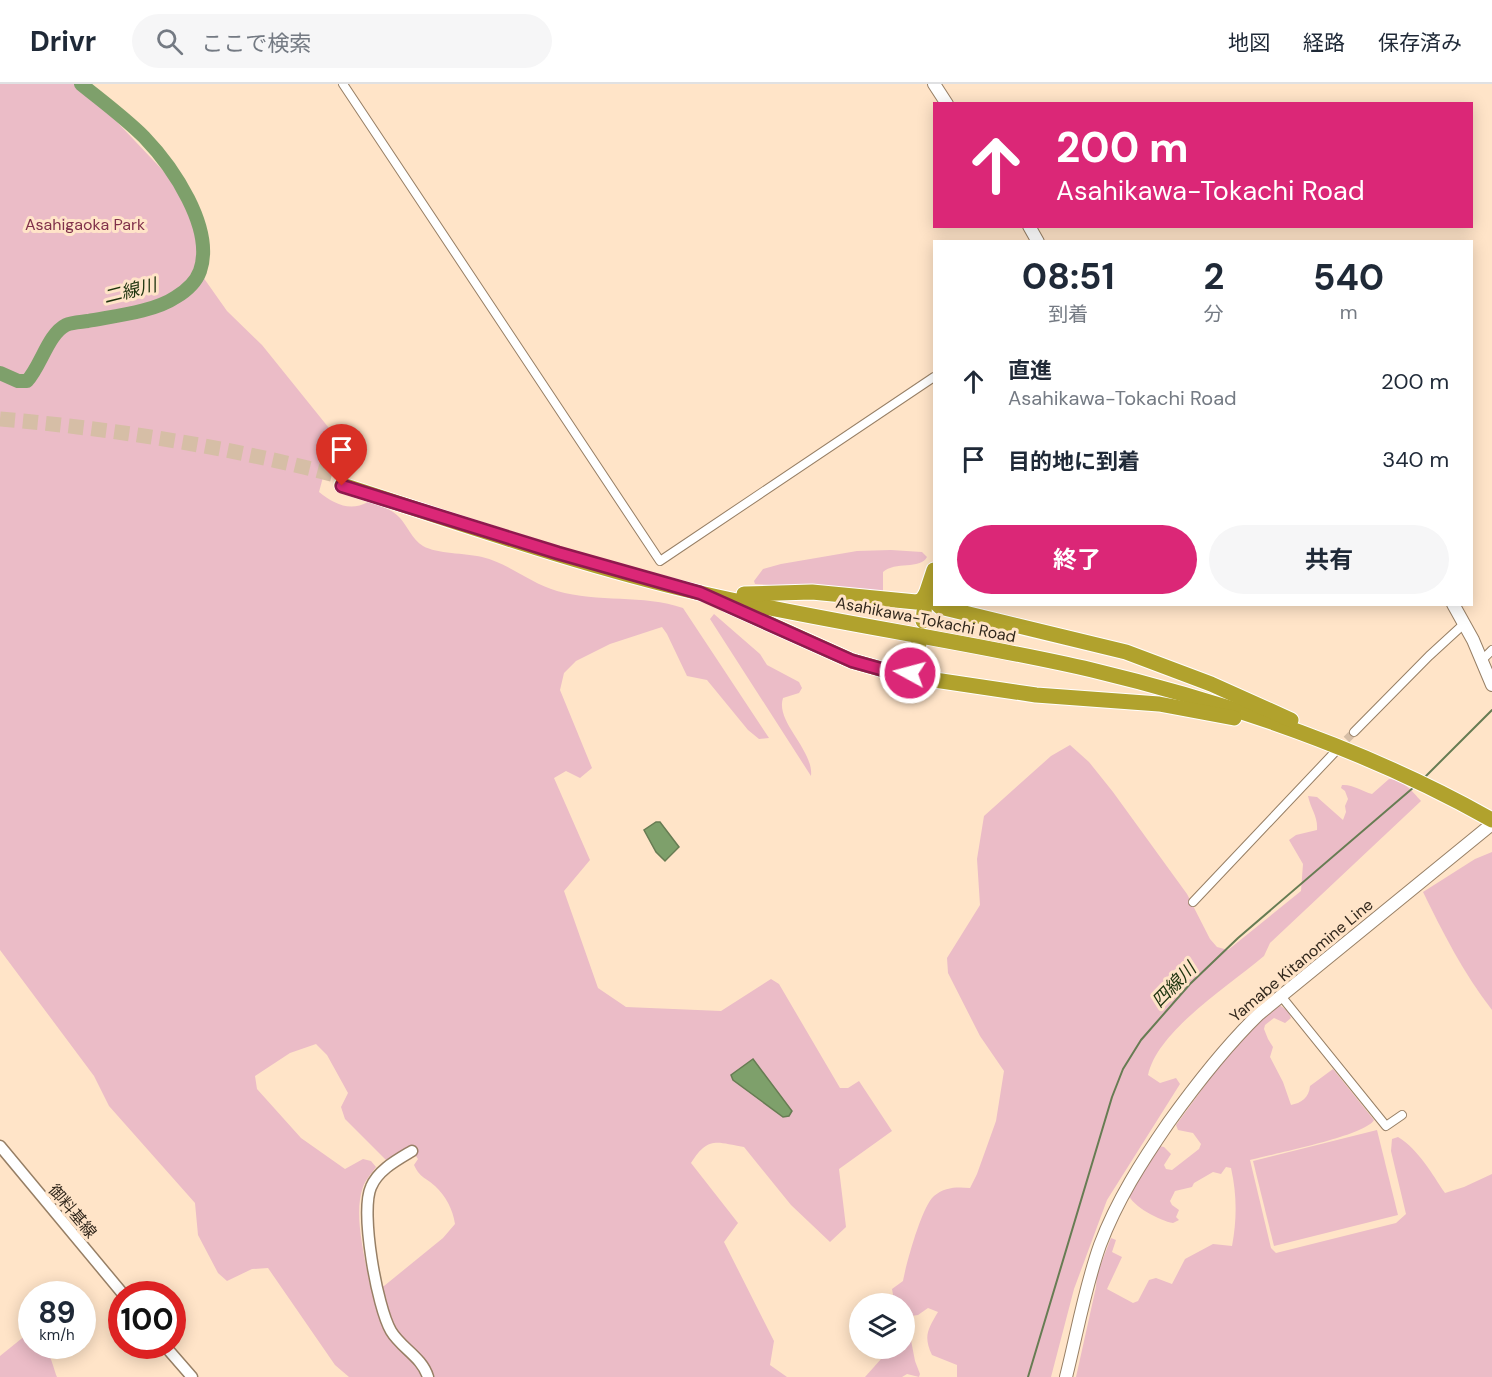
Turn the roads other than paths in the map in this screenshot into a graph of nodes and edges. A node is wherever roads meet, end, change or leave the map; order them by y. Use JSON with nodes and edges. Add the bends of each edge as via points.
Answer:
{"nodes":[{"id":1,"x":343,"y":84,"type":"edge"},
{"id":2,"x":933,"y":84,"type":"edge"},
{"id":3,"x":945,"y":102,"type":"edge"},
{"id":4,"x":933,"y":378,"type":"edge"},
{"id":5,"x":700,"y":593,"type":"junction"},
{"id":6,"x":744,"y":594,"type":"junction"},
{"id":7,"x":933,"y":597,"type":"edge"},
{"id":8,"x":939,"y":606,"type":"edge"},
{"id":9,"x":1454,"y":606,"type":"edge"},
{"id":10,"x":926,"y":622,"type":"dead end"},
{"id":11,"x":1465,"y":623,"type":"junction"},
{"id":12,"x":922,"y":642,"type":"dead end"},
{"id":13,"x":1492,"y":650,"type":"edge"},
{"id":14,"x":1482,"y":660,"type":"junction"},
{"id":15,"x":917,"y":668,"type":"junction"},
{"id":16,"x":1491,"y":682,"type":"edge"},
{"id":17,"x":1289,"y":724,"type":"junction"},
{"id":18,"x":1354,"y":732,"type":"tunnel mouth"},
{"id":19,"x":1334,"y":753,"type":"tunnel mouth"},
{"id":20,"x":1412,"y":775,"type":"junction"},
{"id":21,"x":1492,"y":812,"type":"edge"},
{"id":22,"x":1492,"y":822,"type":"edge"},
{"id":23,"x":1193,"y":902,"type":"dead end"},
{"id":24,"x":1281,"y":996,"type":"junction"},
{"id":25,"x":1402,"y":1115,"type":"dead end"},
{"id":26,"x":0,"y":1146,"type":"edge"},
{"id":27,"x":412,"y":1151,"type":"dead end"},
{"id":28,"x":112,"y":1281,"type":"edge"},
{"id":29,"x":176,"y":1359,"type":"edge"},
{"id":30,"x":192,"y":1377,"type":"edge"},
{"id":31,"x":428,"y":1377,"type":"edge"},
{"id":32,"x":1066,"y":1377,"type":"edge"}],
"edges":[{"from":1,"to":4,"type":"street","via":[[660,561]]},
{"from":2,"to":3,"type":"main road"},
{"from":5,"to":6,"type":"highway","name":"Asahikawa-Tokachi Road","via":[[568,556],[342,482],[644,571]]},
{"from":5,"to":15,"type":"highway","via":[[852,661],[902,675]]},
{"from":5,"to":17,"type":"highway","name":"Asahikawa-Tokachi Road","via":[[1089,670]]},
{"from":6,"to":7,"type":"highway","via":[[812,592],[916,602]]},
{"from":6,"to":17,"type":"highway","name":"Asahikawa-Tokachi Road","via":[[1092,662],[1215,695]]},
{"from":7,"to":10,"type":"highway"},
{"from":8,"to":17,"type":"highway","via":[[1126,651],[1211,684]]},
{"from":9,"to":11,"type":"main road"},
{"from":11,"to":14,"type":"main road"},
{"from":11,"to":18,"type":"street"},
{"from":12,"to":15,"type":"highway"},
{"from":13,"to":14,"type":"street"},
{"from":14,"to":16,"type":"main road"},
{"from":15,"to":17,"type":"highway","via":[[928,679],[942,682],[1036,695],[1159,704]]},
{"from":17,"to":20,"type":"highway","name":"Asahikawa-Tokachi Road","via":[[1341,739]]},
{"from":19,"to":23,"type":"street"},
{"from":20,"to":21,"type":"highway","name":"Asahikawa-Tokachi Road"},
{"from":20,"to":22,"type":"highway","name":"Asahikawa-Tokachi Road"},
{"from":22,"to":24,"type":"main road","name":"Yamabe Kitanomine Line"},
{"from":24,"to":25,"type":"street","via":[[1386,1126]]},
{"from":24,"to":32,"type":"main road","name":"Yamabe Kitanomine Line","via":[[1238,1034],[1208,1070],[1122,1195],[1090,1275]]},
{"from":26,"to":28,"type":"street","name":"御料基線"},
{"from":27,"to":31,"type":"street","via":[[376,1177],[368,1196],[367,1212],[376,1287],[384,1316]]},
{"from":29,"to":30,"type":"street"}]}
